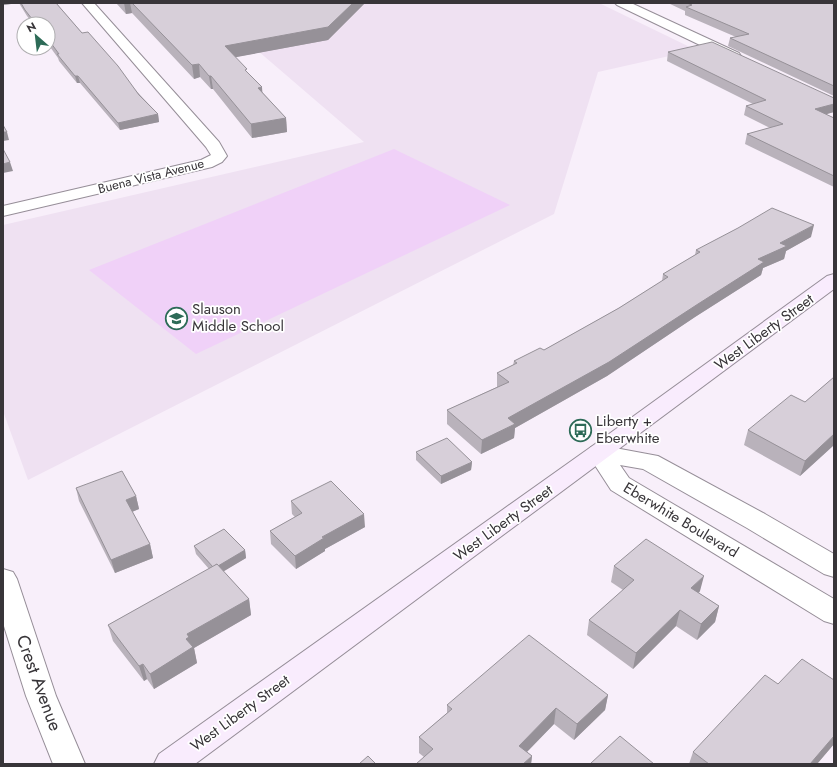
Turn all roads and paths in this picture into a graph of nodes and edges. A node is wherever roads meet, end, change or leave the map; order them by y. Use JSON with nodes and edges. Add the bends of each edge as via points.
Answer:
{"nodes":[{"id":1,"x":88,"y":3,"type":"edge"},
{"id":2,"x":621,"y":3,"type":"edge"},
{"id":3,"x":749,"y":62,"type":"edge"},
{"id":4,"x":3,"y":211,"type":"edge"},
{"id":5,"x":834,"y":280,"type":"edge"},
{"id":6,"x":598,"y":453,"type":"junction"},
{"id":7,"x":834,"y":567,"type":"edge"},
{"id":8,"x":3,"y":579,"type":"edge"},
{"id":9,"x":834,"y":613,"type":"edge"},
{"id":10,"x":70,"y":764,"type":"edge"},
{"id":11,"x":170,"y":764,"type":"edge"}],
"edges":[{"from":1,"to":4,"type":"street","name":"Buena Vista Avenue","via":[[213,145],[218,156],[206,164]]},
{"from":2,"to":3,"type":"street"},
{"from":5,"to":6,"type":"main road","name":"West Liberty Street"},
{"from":6,"to":7,"type":"street","name":"Eberwhite Boulevard","via":[[649,462]]},
{"from":6,"to":9,"type":"street","name":"Eberwhite Boulevard","via":[[620,484]]},
{"from":6,"to":11,"type":"main road","name":"West Liberty Street"},
{"from":8,"to":10,"type":"street","name":"Crest Avenue","via":[[41,696]]}]}
